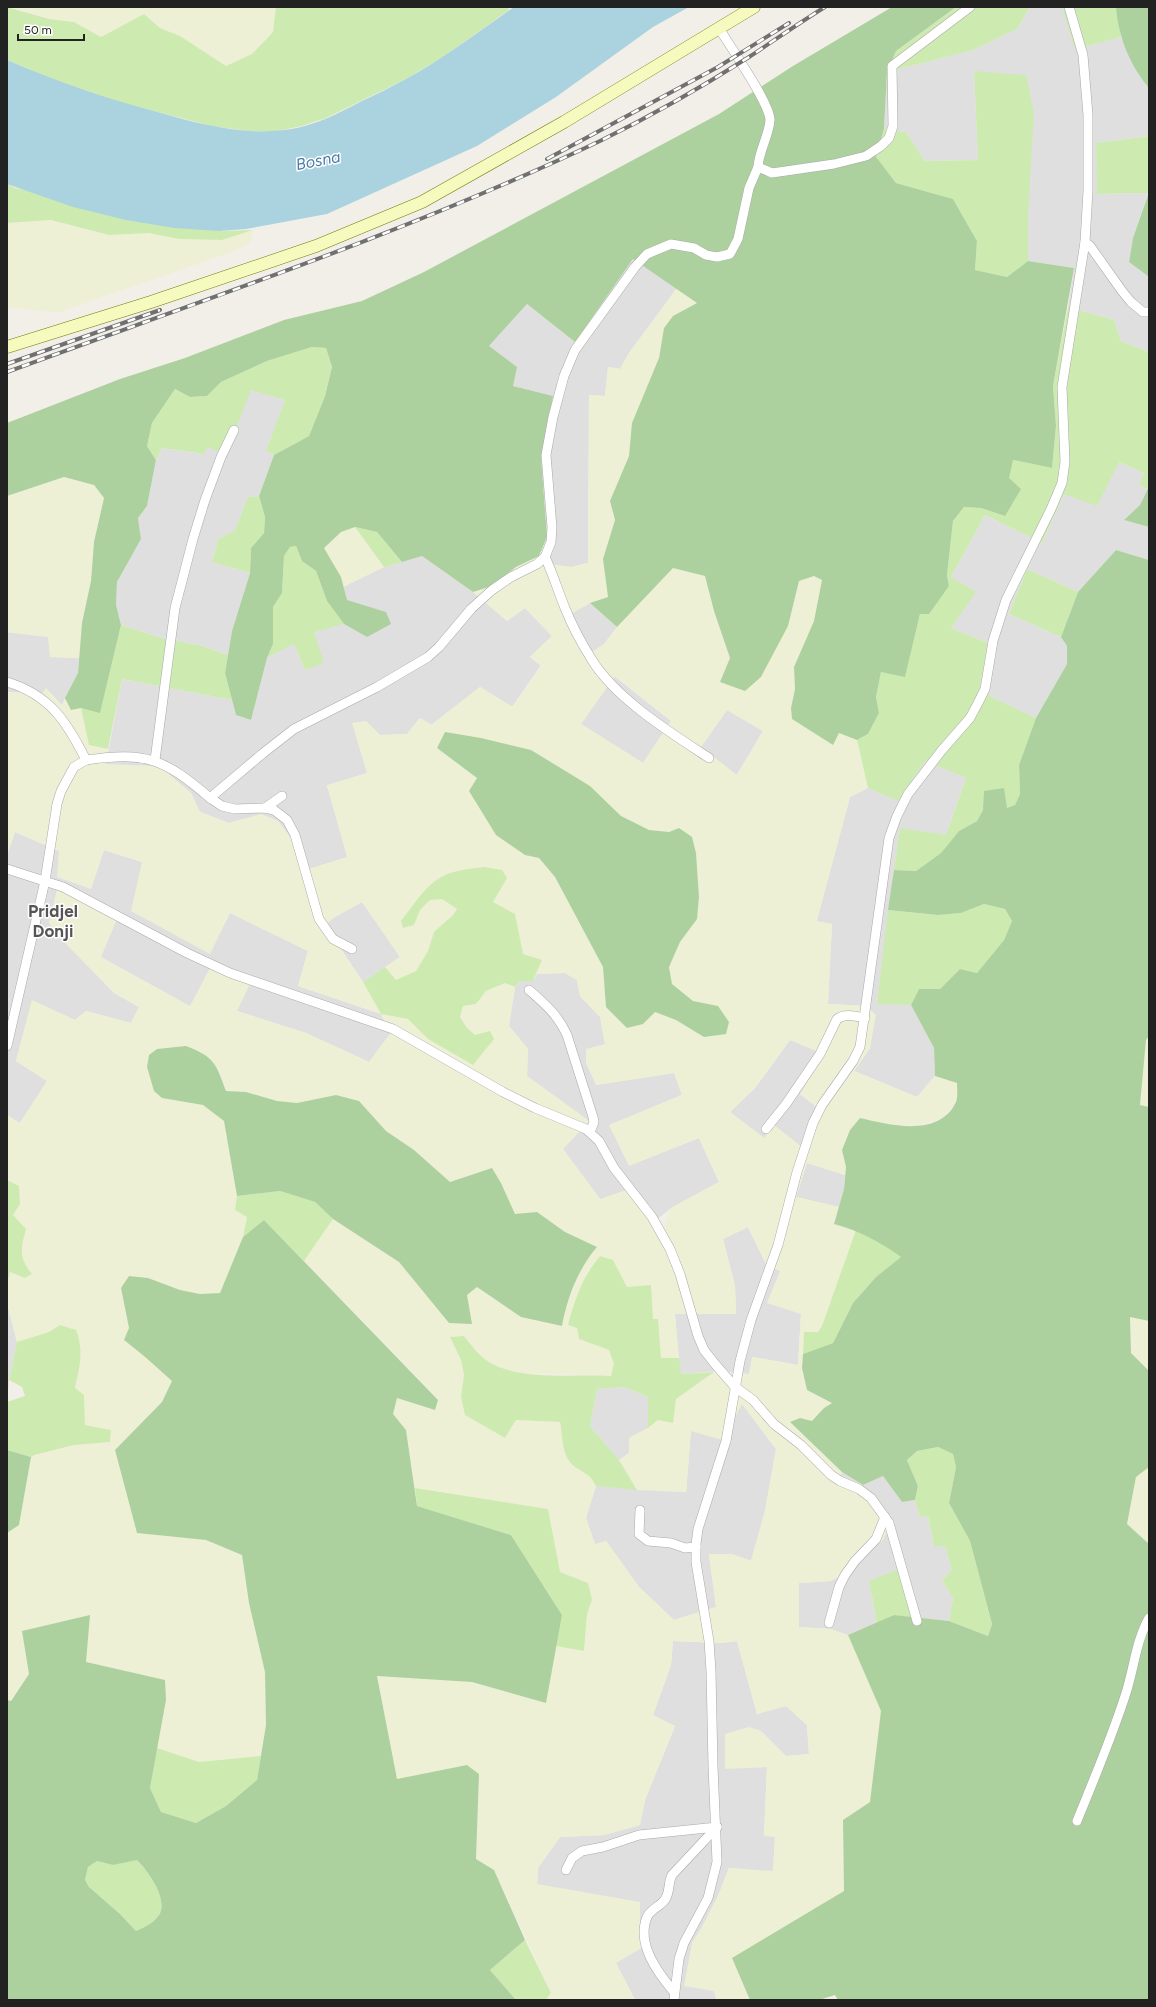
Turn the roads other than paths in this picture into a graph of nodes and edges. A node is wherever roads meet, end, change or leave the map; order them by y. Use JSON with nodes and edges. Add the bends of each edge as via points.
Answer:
{"nodes":[{"id":1,"x":754,"y":7,"type":"edge"},
{"id":2,"x":970,"y":7,"type":"edge"},
{"id":3,"x":1069,"y":7,"type":"edge"},
{"id":4,"x":719,"y":28,"type":"junction"},
{"id":5,"x":758,"y":167,"type":"junction"},
{"id":6,"x":1085,"y":242,"type":"junction"},
{"id":7,"x":1149,"y":312,"type":"edge"},
{"id":8,"x":7,"y":347,"type":"edge"},
{"id":9,"x":234,"y":430,"type":"dead end"},
{"id":10,"x":545,"y":557,"type":"junction"},
{"id":11,"x":7,"y":682,"type":"edge"},
{"id":12,"x":709,"y":758,"type":"dead end"},
{"id":13,"x":86,"y":760,"type":"junction"},
{"id":14,"x":155,"y":760,"type":"junction"},
{"id":15,"x":282,"y":796,"type":"dead end"},
{"id":16,"x":210,"y":798,"type":"junction"},
{"id":17,"x":265,"y":808,"type":"junction"},
{"id":18,"x":7,"y":869,"type":"edge"},
{"id":19,"x":44,"y":881,"type":"junction"},
{"id":20,"x":352,"y":949,"type":"dead end"},
{"id":21,"x":529,"y":990,"type":"dead end"},
{"id":22,"x":865,"y":1018,"type":"junction"},
{"id":23,"x":7,"y":1046,"type":"edge"},
{"id":24,"x":766,"y":1129,"type":"dead end"},
{"id":25,"x":590,"y":1132,"type":"junction"},
{"id":26,"x":735,"y":1387,"type":"junction"},
{"id":27,"x":640,"y":1510,"type":"dead end"},
{"id":28,"x":885,"y":1517,"type":"junction"},
{"id":29,"x":696,"y":1547,"type":"junction"},
{"id":30,"x":1149,"y":1618,"type":"edge"},
{"id":31,"x":917,"y":1621,"type":"dead end"},
{"id":32,"x":829,"y":1623,"type":"dead end"},
{"id":33,"x":1077,"y":1821,"type":"dead end"},
{"id":34,"x":717,"y":1827,"type":"junction"},
{"id":35,"x":566,"y":1870,"type":"dead end"},
{"id":36,"x":674,"y":1996,"type":"edge"}],
"edges":[{"from":1,"to":4,"type":"main road"},
{"from":2,"to":5,"type":"street","via":[[892,66],[893,126],[890,138],[881,146],[866,156],[834,164],[772,173]]},
{"from":3,"to":6,"type":"street","via":[[1082,55],[1088,115]]},
{"from":4,"to":5,"type":"street","via":[[762,98],[770,117],[769,130],[759,154]]},
{"from":4,"to":8,"type":"main road","via":[[564,122],[460,182],[409,208],[316,246]]},
{"from":5,"to":10,"type":"street","via":[[749,188],[738,239],[730,254],[717,257],[706,255],[694,248],[671,244],[647,254],[574,350],[553,417],[546,455],[552,527],[551,542]]},
{"from":6,"to":7,"type":"street","via":[[1131,302],[1143,312]]},
{"from":6,"to":22,"type":"street","via":[[1062,387],[1065,462],[1062,483],[1006,600],[993,641],[985,689],[970,718],[908,794],[897,816],[889,838],[884,867]]},
{"from":9,"to":14,"type":"street","via":[[205,500],[175,608]]},
{"from":10,"to":12,"type":"street","via":[[575,629],[593,661],[609,681],[642,711]]},
{"from":10,"to":16,"type":"street","via":[[487,595],[428,657],[371,690],[294,729]]},
{"from":11,"to":13,"type":"street","via":[[36,694],[48,703],[67,725]]},
{"from":13,"to":14,"type":"street","via":[[144,757]]},
{"from":13,"to":19,"type":"street","via":[[74,767],[57,804]]},
{"from":14,"to":16,"type":"street","via":[[179,773]]},
{"from":15,"to":17,"type":"street"},
{"from":16,"to":17,"type":"street","via":[[222,806],[236,809]]},
{"from":17,"to":20,"type":"street","via":[[281,814],[292,827],[322,926],[333,938]]},
{"from":18,"to":19,"type":"street"},
{"from":19,"to":23,"type":"street"},
{"from":19,"to":25,"type":"street","via":[[63,887],[230,973],[406,1035],[503,1092]]},
{"from":21,"to":25,"type":"street","via":[[554,1013],[567,1035],[593,1117]]},
{"from":22,"to":24,"type":"street","via":[[848,1015],[837,1019],[820,1054]]},
{"from":22,"to":26,"type":"street","via":[[860,1047],[813,1123],[790,1190],[778,1245],[751,1320]]},
{"from":25,"to":26,"type":"street","via":[[600,1141],[614,1168],[652,1217],[670,1249],[680,1274],[704,1350]]},
{"from":26,"to":28,"type":"street","via":[[753,1400],[774,1424],[802,1446],[831,1475],[866,1494],[877,1504]]},
{"from":26,"to":29,"type":"street","via":[[726,1441],[698,1529]]},
{"from":27,"to":29,"type":"street","via":[[639,1534],[644,1539],[685,1548]]},
{"from":28,"to":31,"type":"street","via":[[889,1523]]},
{"from":28,"to":32,"type":"street","via":[[876,1539],[845,1575]]},
{"from":29,"to":34,"type":"street","via":[[712,1671],[712,1766]]},
{"from":30,"to":33,"type":"street","via":[[1139,1640],[1126,1693],[1103,1758]]},
{"from":34,"to":35,"type":"street","via":[[639,1835],[582,1851],[572,1858]]},
{"from":34,"to":36,"type":"street","via":[[714,1880],[708,1898],[684,1943]]},
{"from":34,"to":36,"type":"street","via":[[672,1875],[665,1900],[650,1912],[644,1928],[652,1960]]}]}
